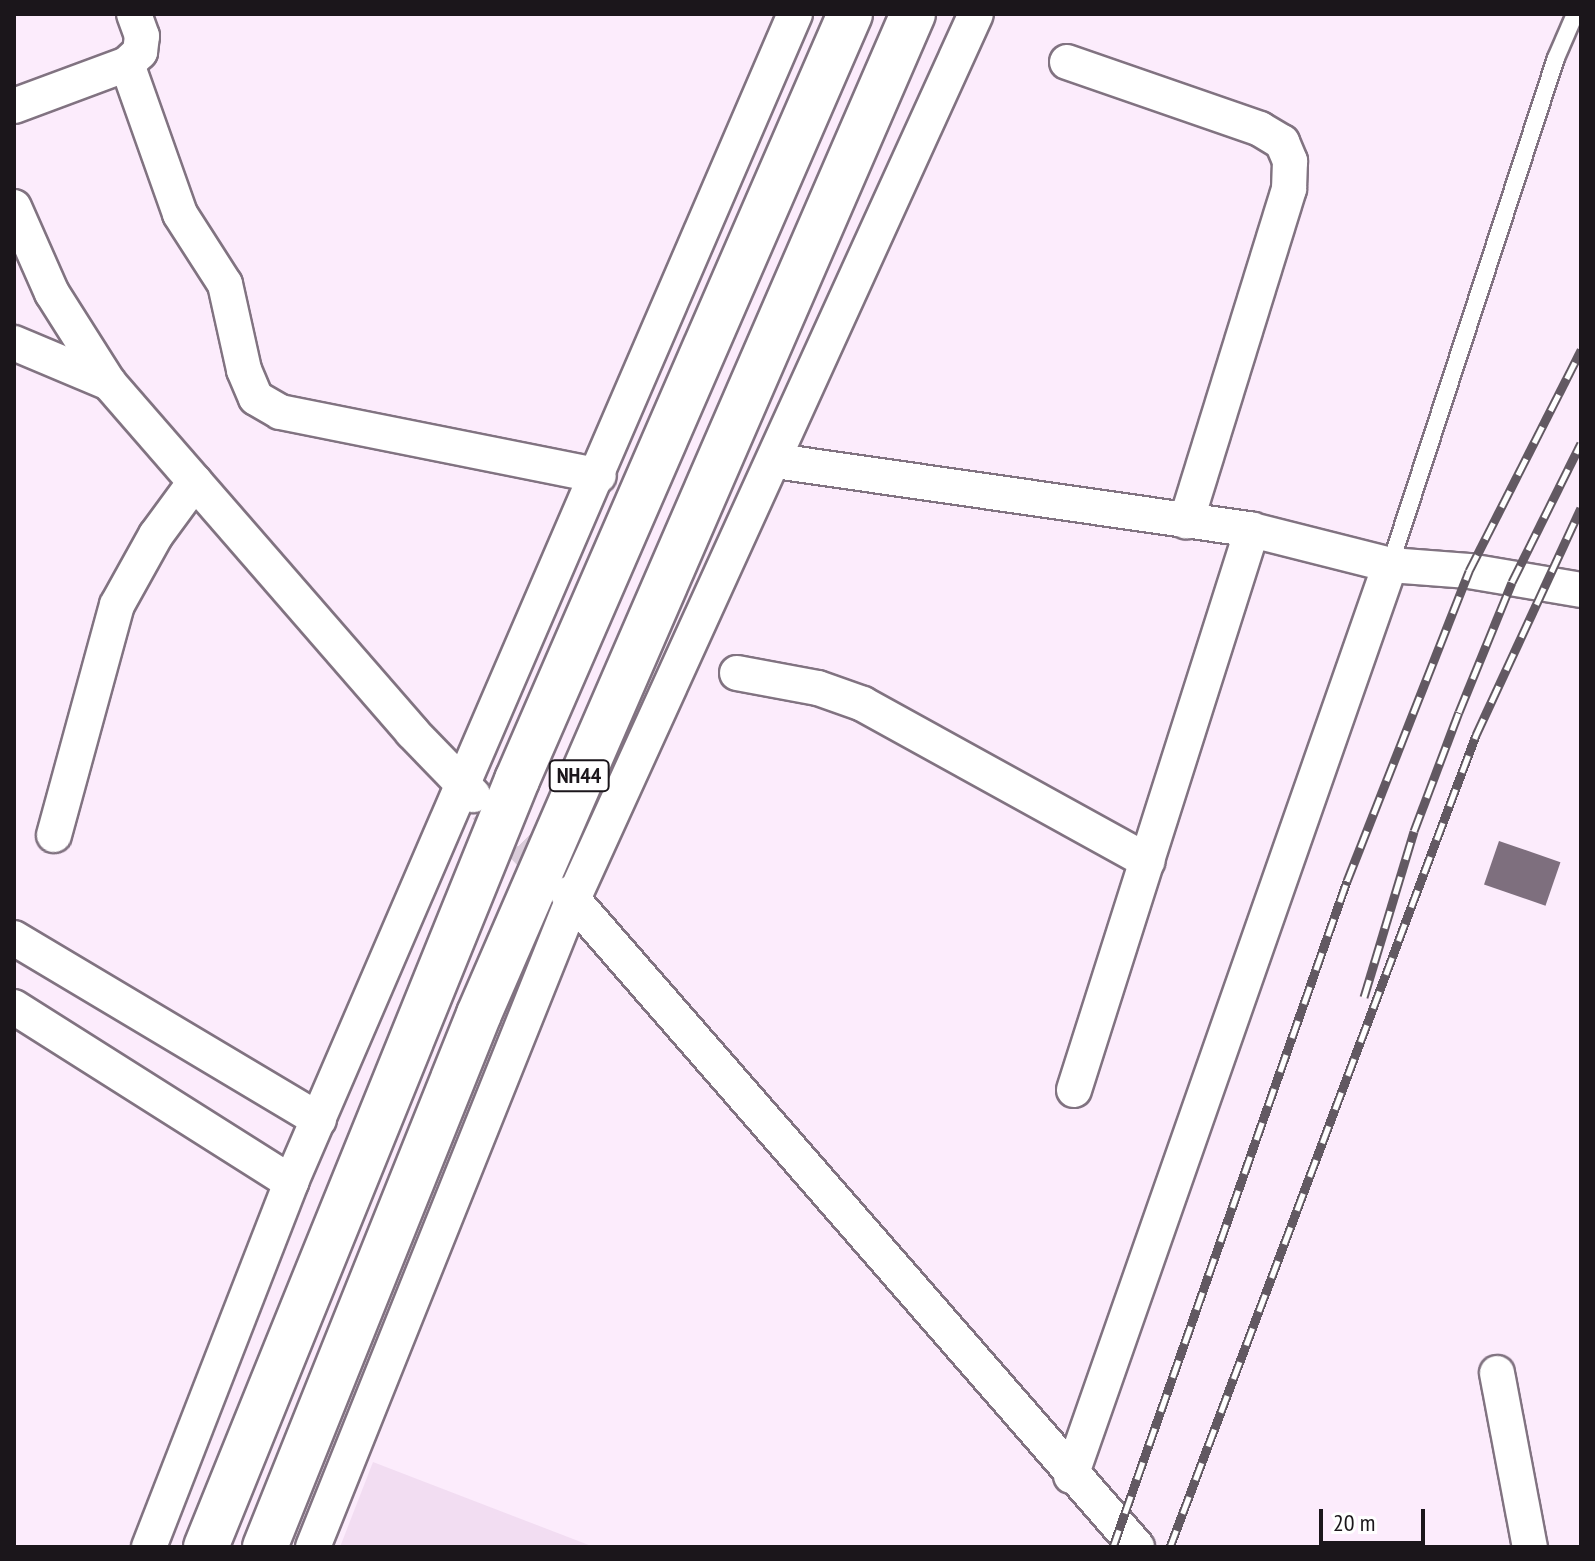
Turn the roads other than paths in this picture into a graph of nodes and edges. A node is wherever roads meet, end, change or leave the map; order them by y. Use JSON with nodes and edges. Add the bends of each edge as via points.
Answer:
{"nodes":[{"id":1,"x":134,"y":14,"type":"edge"},
{"id":2,"x":795,"y":14,"type":"edge"},
{"id":3,"x":850,"y":14,"type":"edge"},
{"id":4,"x":913,"y":14,"type":"edge"},
{"id":5,"x":976,"y":14,"type":"edge"},
{"id":6,"x":1575,"y":14,"type":"edge"},
{"id":7,"x":1067,"y":62,"type":"dead end"},
{"id":8,"x":127,"y":64,"type":"junction"},
{"id":9,"x":14,"y":106,"type":"edge"},
{"id":10,"x":14,"y":207,"type":"edge"},
{"id":11,"x":14,"y":343,"type":"edge"},
{"id":12,"x":109,"y":383,"type":"junction"},
{"id":13,"x":776,"y":461,"type":"junction"},
{"id":14,"x":599,"y":476,"type":"junction"},
{"id":15,"x":195,"y":482,"type":"junction"},
{"id":16,"x":1186,"y":521,"type":"junction"},
{"id":17,"x":1252,"y":530,"type":"junction"},
{"id":18,"x":1390,"y":565,"type":"junction"},
{"id":19,"x":1581,"y":590,"type":"edge"},
{"id":20,"x":737,"y":673,"type":"dead end"},
{"id":21,"x":469,"y":791,"type":"junction"},
{"id":22,"x":54,"y":835,"type":"dead end"},
{"id":23,"x":1147,"y":861,"type":"junction"},
{"id":24,"x":571,"y":896,"type":"junction"},
{"id":25,"x":14,"y":938,"type":"edge"},
{"id":26,"x":14,"y":1007,"type":"edge"},
{"id":27,"x":1074,"y":1090,"type":"dead end"},
{"id":28,"x":319,"y":1120,"type":"junction"},
{"id":29,"x":291,"y":1182,"type":"junction"},
{"id":30,"x":1497,"y":1373,"type":"dead end"},
{"id":31,"x":1071,"y":1476,"type":"junction"},
{"id":32,"x":149,"y":1547,"type":"edge"},
{"id":33,"x":206,"y":1547,"type":"edge"},
{"id":34,"x":265,"y":1547,"type":"edge"},
{"id":35,"x":313,"y":1547,"type":"edge"},
{"id":36,"x":1137,"y":1547,"type":"edge"},
{"id":37,"x":1530,"y":1547,"type":"edge"}],
"edges":[{"from":1,"to":8,"type":"street","via":[[142,36],[140,52]]},
{"from":2,"to":14,"type":"street"},
{"from":3,"to":33,"type":"highway","number":"NH44","via":[[517,780]]},
{"from":4,"to":34,"type":"highway","number":"NH44","via":[[479,1014]]},
{"from":5,"to":13,"type":"street"},
{"from":6,"to":18,"type":"lane","via":[[1556,58]]},
{"from":7,"to":16,"type":"street","via":[[1260,129],[1282,142],[1290,161],[1289,189]]},
{"from":8,"to":9,"type":"street"},
{"from":8,"to":14,"type":"street","via":[[180,214],[225,284],[249,386],[268,408]]},
{"from":10,"to":12,"type":"street","via":[[52,293]]},
{"from":11,"to":12,"type":"street"},
{"from":12,"to":15,"type":"street"},
{"from":13,"to":16,"type":"street"},
{"from":13,"to":24,"type":"street"},
{"from":14,"to":21,"type":"street"},
{"from":15,"to":21,"type":"street"},
{"from":15,"to":22,"type":"street","via":[[156,535],[117,605]]},
{"from":16,"to":17,"type":"street"},
{"from":17,"to":18,"type":"street"},
{"from":17,"to":23,"type":"street"},
{"from":18,"to":19,"type":"street","via":[[1469,571]]},
{"from":18,"to":31,"type":"street"},
{"from":20,"to":23,"type":"street","via":[[818,688],[863,704]]},
{"from":21,"to":28,"type":"street"},
{"from":23,"to":27,"type":"street"},
{"from":24,"to":31,"type":"street"},
{"from":24,"to":35,"type":"street"},
{"from":25,"to":28,"type":"street"},
{"from":26,"to":29,"type":"street"},
{"from":28,"to":29,"type":"street"},
{"from":29,"to":32,"type":"street"},
{"from":30,"to":37,"type":"street"},
{"from":31,"to":36,"type":"street"}]}
